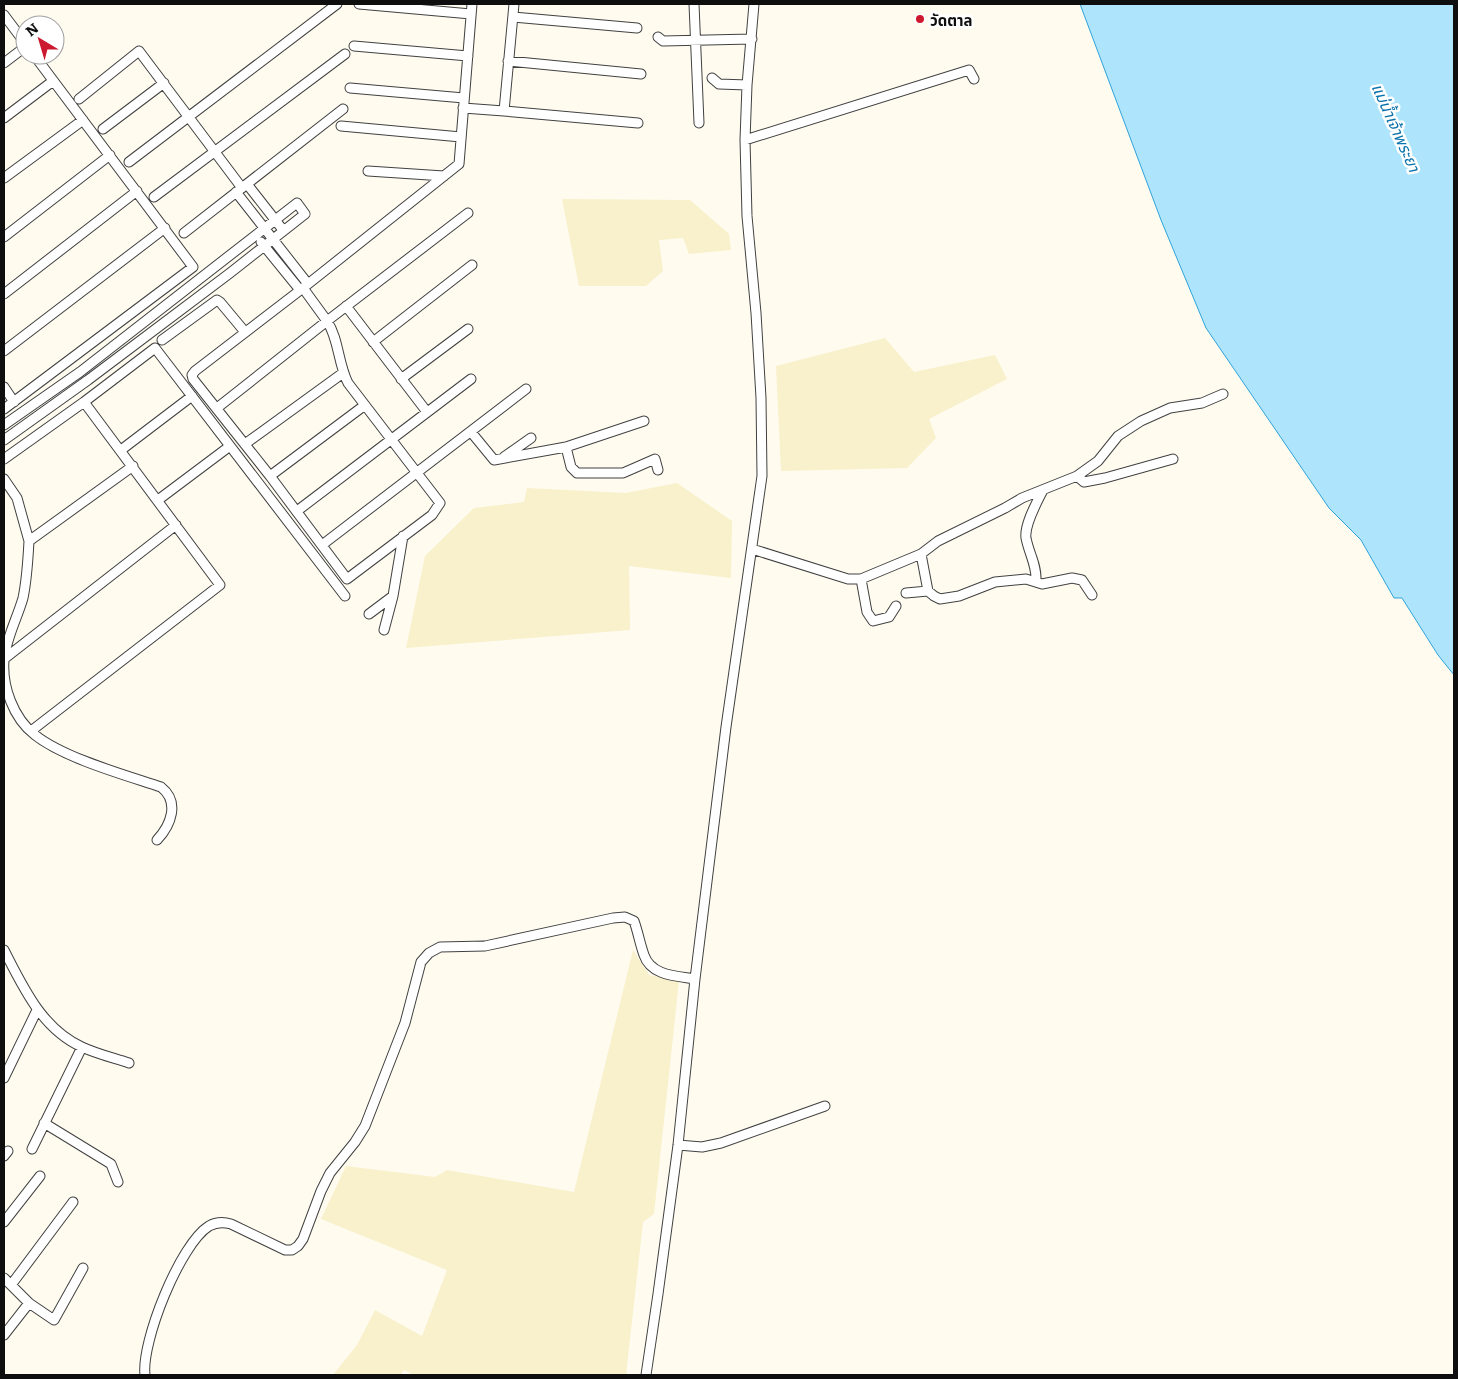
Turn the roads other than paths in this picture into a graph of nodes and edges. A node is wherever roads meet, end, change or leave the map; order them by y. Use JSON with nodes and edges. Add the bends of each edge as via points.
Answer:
{"nodes":[{"id":1,"x":337,"y":4,"type":"edge"},
{"id":2,"x":359,"y":4,"type":"edge"},
{"id":3,"x":472,"y":4,"type":"edge"},
{"id":4,"x":514,"y":4,"type":"edge"},
{"id":5,"x":694,"y":4,"type":"edge"},
{"id":6,"x":754,"y":4,"type":"edge"},
{"id":7,"x":471,"y":14,"type":"junction"},
{"id":8,"x":4,"y":15,"type":"edge"},
{"id":9,"x":513,"y":16,"type":"junction"},
{"id":10,"x":637,"y":28,"type":"dead end"},
{"id":11,"x":15,"y":31,"type":"edge"},
{"id":12,"x":658,"y":37,"type":"dead end"},
{"id":13,"x":752,"y":39,"type":"junction"},
{"id":14,"x":696,"y":42,"type":"junction"},
{"id":15,"x":354,"y":46,"type":"dead end"},
{"id":16,"x":15,"y":54,"type":"edge"},
{"id":17,"x":345,"y":54,"type":"dead end"},
{"id":18,"x":468,"y":56,"type":"junction"},
{"id":19,"x":508,"y":61,"type":"junction"},
{"id":20,"x":4,"y":63,"type":"edge"},
{"id":21,"x":41,"y":65,"type":"edge"},
{"id":22,"x":641,"y":74,"type":"dead end"},
{"id":23,"x":712,"y":78,"type":"dead end"},
{"id":24,"x":974,"y":78,"type":"dead end"},
{"id":25,"x":53,"y":81,"type":"junction"},
{"id":26,"x":164,"y":83,"type":"junction"},
{"id":27,"x":747,"y":85,"type":"junction"},
{"id":28,"x":350,"y":88,"type":"dead end"},
{"id":29,"x":464,"y":98,"type":"junction"},
{"id":30,"x":79,"y":99,"type":"dead end"},
{"id":31,"x":463,"y":108,"type":"junction"},
{"id":32,"x":342,"y":109,"type":"dead end"},
{"id":33,"x":504,"y":112,"type":"junction"},
{"id":34,"x":190,"y":117,"type":"junction"},
{"id":35,"x":4,"y":118,"type":"edge"},
{"id":36,"x":83,"y":120,"type":"junction"},
{"id":37,"x":638,"y":122,"type":"dead end"},
{"id":38,"x":699,"y":123,"type":"dead end"},
{"id":39,"x":341,"y":126,"type":"dead end"},
{"id":40,"x":103,"y":129,"type":"dead end"},
{"id":41,"x":462,"y":137,"type":"junction"},
{"id":42,"x":746,"y":140,"type":"junction"},
{"id":43,"x":215,"y":152,"type":"junction"},
{"id":44,"x":110,"y":155,"type":"junction"},
{"id":45,"x":129,"y":162,"type":"dead end"},
{"id":46,"x":368,"y":171,"type":"dead end"},
{"id":47,"x":444,"y":176,"type":"junction"},
{"id":48,"x":4,"y":178,"type":"edge"},
{"id":49,"x":242,"y":188,"type":"junction"},
{"id":50,"x":138,"y":191,"type":"junction"},
{"id":51,"x":154,"y":197,"type":"dead end"},
{"id":52,"x":468,"y":213,"type":"dead end"},
{"id":53,"x":275,"y":220,"type":"junction"},
{"id":54,"x":165,"y":228,"type":"junction"},
{"id":55,"x":264,"y":229,"type":"junction"},
{"id":56,"x":283,"y":230,"type":"junction"},
{"id":57,"x":184,"y":233,"type":"dead end"},
{"id":58,"x":256,"y":236,"type":"junction"},
{"id":59,"x":4,"y":237,"type":"edge"},
{"id":60,"x":272,"y":239,"type":"junction"},
{"id":61,"x":264,"y":246,"type":"junction"},
{"id":62,"x":472,"y":265,"type":"dead end"},
{"id":63,"x":202,"y":278,"type":"junction"},
{"id":64,"x":304,"y":287,"type":"junction"},
{"id":65,"x":208,"y":289,"type":"junction"},
{"id":66,"x":4,"y":294,"type":"edge"},
{"id":67,"x":346,"y":306,"type":"junction"},
{"id":68,"x":327,"y":321,"type":"junction"},
{"id":69,"x":468,"y":329,"type":"dead end"},
{"id":70,"x":245,"y":332,"type":"junction"},
{"id":71,"x":129,"y":334,"type":"junction"},
{"id":72,"x":162,"y":340,"type":"dead end"},
{"id":73,"x":373,"y":342,"type":"junction"},
{"id":74,"x":136,"y":344,"type":"junction"},
{"id":75,"x":4,"y":351,"type":"edge"},
{"id":76,"x":343,"y":373,"type":"junction"},
{"id":77,"x":401,"y":379,"type":"junction"},
{"id":78,"x":471,"y":379,"type":"dead end"},
{"id":79,"x":4,"y":387,"type":"edge"},
{"id":80,"x":526,"y":389,"type":"dead end"},
{"id":81,"x":1223,"y":394,"type":"dead end"},
{"id":82,"x":192,"y":396,"type":"junction"},
{"id":83,"x":14,"y":402,"type":"junction"},
{"id":84,"x":84,"y":402,"type":"junction"},
{"id":85,"x":365,"y":405,"type":"junction"},
{"id":86,"x":217,"y":408,"type":"junction"},
{"id":87,"x":4,"y":409,"type":"edge"},
{"id":88,"x":427,"y":412,"type":"junction"},
{"id":89,"x":19,"y":416,"type":"junction"},
{"id":90,"x":644,"y":421,"type":"dead end"},
{"id":91,"x":4,"y":425,"type":"edge"},
{"id":92,"x":27,"y":425,"type":"junction"},
{"id":93,"x":471,"y":432,"type":"junction"},
{"id":94,"x":531,"y":438,"type":"dead end"},
{"id":95,"x":391,"y":439,"type":"junction"},
{"id":96,"x":4,"y":440,"type":"edge"},
{"id":97,"x":245,"y":444,"type":"junction"},
{"id":98,"x":230,"y":446,"type":"junction"},
{"id":99,"x":566,"y":447,"type":"junction"},
{"id":100,"x":121,"y":450,"type":"junction"},
{"id":101,"x":4,"y":459,"type":"edge"},
{"id":102,"x":502,"y":459,"type":"junction"},
{"id":103,"x":1172,"y":459,"type":"dead end"},
{"id":104,"x":133,"y":466,"type":"junction"},
{"id":105,"x":658,"y":470,"type":"dead end"},
{"id":106,"x":417,"y":473,"type":"junction"},
{"id":107,"x":270,"y":476,"type":"junction"},
{"id":108,"x":1077,"y":476,"type":"junction"},
{"id":109,"x":4,"y":480,"type":"edge"},
{"id":110,"x":1043,"y":490,"type":"junction"},
{"id":111,"x":158,"y":500,"type":"junction"},
{"id":112,"x":296,"y":511,"type":"junction"},
{"id":113,"x":176,"y":525,"type":"junction"},
{"id":114,"x":404,"y":536,"type":"junction"},
{"id":115,"x":29,"y":541,"type":"junction"},
{"id":116,"x":322,"y":545,"type":"junction"},
{"id":117,"x":752,"y":549,"type":"junction"},
{"id":118,"x":921,"y":554,"type":"junction"},
{"id":119,"x":860,"y":579,"type":"junction"},
{"id":120,"x":1036,"y":581,"type":"junction"},
{"id":121,"x":928,"y":591,"type":"junction"},
{"id":122,"x":906,"y":593,"type":"dead end"},
{"id":123,"x":1092,"y":595,"type":"dead end"},
{"id":124,"x":345,"y":596,"type":"dead end"},
{"id":125,"x":393,"y":596,"type":"junction"},
{"id":126,"x":896,"y":606,"type":"dead end"},
{"id":127,"x":369,"y":614,"type":"dead end"},
{"id":128,"x":384,"y":630,"type":"dead end"},
{"id":129,"x":4,"y":659,"type":"edge"},
{"id":130,"x":31,"y":731,"type":"junction"},
{"id":131,"x":157,"y":840,"type":"dead end"},
{"id":132,"x":4,"y":950,"type":"edge"},
{"id":133,"x":695,"y":979,"type":"junction"},
{"id":134,"x":37,"y":1010,"type":"junction"},
{"id":135,"x":82,"y":1047,"type":"junction"},
{"id":136,"x":129,"y":1063,"type":"dead end"},
{"id":137,"x":4,"y":1078,"type":"edge"},
{"id":138,"x":825,"y":1106,"type":"dead end"},
{"id":139,"x":44,"y":1123,"type":"junction"},
{"id":140,"x":678,"y":1145,"type":"junction"},
{"id":141,"x":32,"y":1149,"type":"dead end"},
{"id":142,"x":40,"y":1176,"type":"dead end"},
{"id":143,"x":118,"y":1182,"type":"dead end"},
{"id":144,"x":74,"y":1202,"type":"dead end"},
{"id":145,"x":4,"y":1222,"type":"edge"},
{"id":146,"x":83,"y":1268,"type":"dead end"},
{"id":147,"x":4,"y":1278,"type":"edge"},
{"id":148,"x":11,"y":1285,"type":"junction"},
{"id":149,"x":29,"y":1303,"type":"junction"},
{"id":150,"x":4,"y":1319,"type":"edge"},
{"id":151,"x":11,"y":1326,"type":"junction"},
{"id":152,"x":4,"y":1335,"type":"edge"},
{"id":153,"x":144,"y":1375,"type":"edge"},
{"id":154,"x":646,"y":1375,"type":"edge"}],
"edges":[{"from":1,"to":34,"type":"street"},
{"from":2,"to":7,"type":"street"},
{"from":3,"to":7,"type":"street"},
{"from":4,"to":9,"type":"street"},
{"from":5,"to":14,"type":"street"},
{"from":6,"to":13,"type":"street"},
{"from":7,"to":18,"type":"street"},
{"from":8,"to":11,"type":"street"},
{"from":9,"to":10,"type":"street"},
{"from":9,"to":19,"type":"street"},
{"from":12,"to":14,"type":"street","via":[[663,41]]},
{"from":13,"to":14,"type":"street"},
{"from":13,"to":27,"type":"street"},
{"from":14,"to":38,"type":"street"},
{"from":15,"to":18,"type":"street"},
{"from":16,"to":20,"type":"street"},
{"from":17,"to":43,"type":"street"},
{"from":18,"to":29,"type":"street"},
{"from":19,"to":22,"type":"street"},
{"from":19,"to":33,"type":"street"},
{"from":21,"to":25,"type":"street"},
{"from":23,"to":27,"type":"street","via":[[719,84]]},
{"from":24,"to":42,"type":"street","via":[[969,70]]},
{"from":25,"to":35,"type":"street"},
{"from":25,"to":36,"type":"street"},
{"from":26,"to":30,"type":"street","via":[[139,51]]},
{"from":26,"to":34,"type":"street"},
{"from":26,"to":40,"type":"street"},
{"from":27,"to":42,"type":"street"},
{"from":28,"to":29,"type":"street"},
{"from":29,"to":31,"type":"street"},
{"from":31,"to":33,"type":"street"},
{"from":31,"to":41,"type":"street"},
{"from":32,"to":49,"type":"street"},
{"from":33,"to":37,"type":"street"},
{"from":34,"to":43,"type":"street"},
{"from":34,"to":45,"type":"street"},
{"from":36,"to":44,"type":"street"},
{"from":36,"to":48,"type":"street"},
{"from":39,"to":41,"type":"street"},
{"from":41,"to":47,"type":"street","via":[[459,164]]},
{"from":42,"to":117,"type":"street","via":[[747,216],[761,398],[762,476]]},
{"from":43,"to":49,"type":"street"},
{"from":43,"to":51,"type":"street"},
{"from":44,"to":50,"type":"street"},
{"from":44,"to":59,"type":"street"},
{"from":46,"to":47,"type":"street"},
{"from":47,"to":64,"type":"street"},
{"from":49,"to":53,"type":"street"},
{"from":49,"to":55,"type":"street"},
{"from":49,"to":57,"type":"street"},
{"from":50,"to":54,"type":"street"},
{"from":50,"to":66,"type":"street"},
{"from":52,"to":67,"type":"street"},
{"from":53,"to":55,"type":"street"},
{"from":53,"to":56,"type":"street"},
{"from":53,"to":56,"type":"street","via":[[297,203],[305,214]]},
{"from":54,"to":75,"type":"street"},
{"from":54,"to":83,"type":"street","via":[[193,267]]},
{"from":55,"to":58,"type":"street"},
{"from":55,"to":60,"type":"street"},
{"from":56,"to":60,"type":"street"},
{"from":58,"to":61,"type":"street"},
{"from":58,"to":63,"type":"street"},
{"from":60,"to":61,"type":"street"},
{"from":60,"to":64,"type":"street"},
{"from":61,"to":64,"type":"street"},
{"from":61,"to":65,"type":"street"},
{"from":62,"to":73,"type":"street"},
{"from":63,"to":65,"type":"street"},
{"from":63,"to":71,"type":"street"},
{"from":64,"to":68,"type":"street"},
{"from":64,"to":70,"type":"street"},
{"from":65,"to":74,"type":"street"},
{"from":67,"to":68,"type":"street"},
{"from":67,"to":73,"type":"street"},
{"from":68,"to":76,"type":"street"},
{"from":68,"to":86,"type":"street"},
{"from":69,"to":77,"type":"street"},
{"from":70,"to":72,"type":"street","via":[[217,300]]},
{"from":70,"to":86,"type":"street","via":[[192,373],[193,379]]},
{"from":71,"to":74,"type":"street"},
{"from":71,"to":89,"type":"street"},
{"from":73,"to":77,"type":"street"},
{"from":74,"to":92,"type":"street"},
{"from":76,"to":85,"type":"street"},
{"from":76,"to":97,"type":"street"},
{"from":77,"to":88,"type":"street"},
{"from":78,"to":88,"type":"street"},
{"from":79,"to":83,"type":"street"},
{"from":80,"to":93,"type":"street"},
{"from":81,"to":108,"type":"street","via":[[1202,404],[1170,408],[1141,421],[1118,436],[1098,461]]},
{"from":82,"to":84,"type":"street","via":[[155,348]]},
{"from":82,"to":98,"type":"street"},
{"from":82,"to":100,"type":"street"},
{"from":83,"to":87,"type":"street"},
{"from":84,"to":100,"type":"street"},
{"from":84,"to":101,"type":"street"},
{"from":85,"to":95,"type":"street"},
{"from":85,"to":107,"type":"street"},
{"from":86,"to":97,"type":"street"},
{"from":88,"to":95,"type":"street"},
{"from":89,"to":91,"type":"street"},
{"from":89,"to":92,"type":"street"},
{"from":90,"to":99,"type":"street"},
{"from":92,"to":96,"type":"street"},
{"from":93,"to":102,"type":"street","via":[[494,460]]},
{"from":93,"to":106,"type":"street"},
{"from":94,"to":102,"type":"street"},
{"from":95,"to":106,"type":"street"},
{"from":95,"to":112,"type":"street"},
{"from":97,"to":107,"type":"street"},
{"from":98,"to":111,"type":"street"},
{"from":98,"to":124,"type":"street"},
{"from":99,"to":102,"type":"street"},
{"from":99,"to":105,"type":"street","via":[[571,467],[577,473],[622,473],[655,459]]},
{"from":100,"to":104,"type":"street"},
{"from":103,"to":108,"type":"street","via":[[1084,482]]},
{"from":104,"to":111,"type":"street"},
{"from":104,"to":115,"type":"street"},
{"from":106,"to":114,"type":"street","via":[[440,503],[432,515]]},
{"from":106,"to":116,"type":"street"},
{"from":107,"to":112,"type":"street"},
{"from":108,"to":110,"type":"street"},
{"from":109,"to":115,"type":"street","via":[[17,498]]},
{"from":110,"to":118,"type":"street","via":[[938,541]]},
{"from":110,"to":120,"type":"street","via":[[1026,535],[1036,567]]},
{"from":111,"to":113,"type":"street"},
{"from":112,"to":116,"type":"street"},
{"from":113,"to":129,"type":"street"},
{"from":113,"to":130,"type":"street","via":[[220,585]]},
{"from":114,"to":116,"type":"street","via":[[346,579]]},
{"from":114,"to":125,"type":"street"},
{"from":115,"to":129,"type":"street","via":[[23,598]]},
{"from":117,"to":119,"type":"street","via":[[848,579]]},
{"from":117,"to":133,"type":"street"},
{"from":118,"to":119,"type":"street"},
{"from":118,"to":121,"type":"street"},
{"from":119,"to":126,"type":"street","via":[[867,612],[873,621],[889,617]]},
{"from":120,"to":121,"type":"street","via":[[995,582],[959,596],[940,599]]},
{"from":120,"to":123,"type":"street","via":[[1042,584],[1072,578],[1082,580]]},
{"from":121,"to":122,"type":"street"},
{"from":125,"to":127,"type":"street"},
{"from":125,"to":128,"type":"street"},
{"from":129,"to":130,"type":"street","via":[[4,679],[9,696],[21,720]]},
{"from":130,"to":131,"type":"street","via":[[55,747],[161,787],[168,793],[172,809],[166,830]]},
{"from":132,"to":134,"type":"street"},
{"from":133,"to":140,"type":"street"},
{"from":133,"to":153,"type":"street","via":[[660,972],[650,966],[644,958],[634,921],[625,917],[593,921],[485,946],[440,947],[429,953],[421,962],[405,1023],[365,1126],[330,1173],[298,1246],[285,1250],[231,1224],[222,1222],[209,1226],[186,1252],[166,1290],[147,1348]]},
{"from":134,"to":135,"type":"street","via":[[57,1030]]},
{"from":134,"to":137,"type":"street"},
{"from":135,"to":136,"type":"street"},
{"from":135,"to":139,"type":"street"},
{"from":138,"to":140,"type":"street","via":[[720,1143],[694,1148]]},
{"from":139,"to":141,"type":"street"},
{"from":139,"to":143,"type":"street","via":[[111,1164]]},
{"from":140,"to":154,"type":"street"},
{"from":142,"to":145,"type":"street"},
{"from":144,"to":148,"type":"street"},
{"from":146,"to":149,"type":"street","via":[[54,1320]]},
{"from":147,"to":148,"type":"street"},
{"from":148,"to":149,"type":"street"},
{"from":149,"to":151,"type":"street"},
{"from":150,"to":151,"type":"street"},
{"from":151,"to":152,"type":"street"}]}
